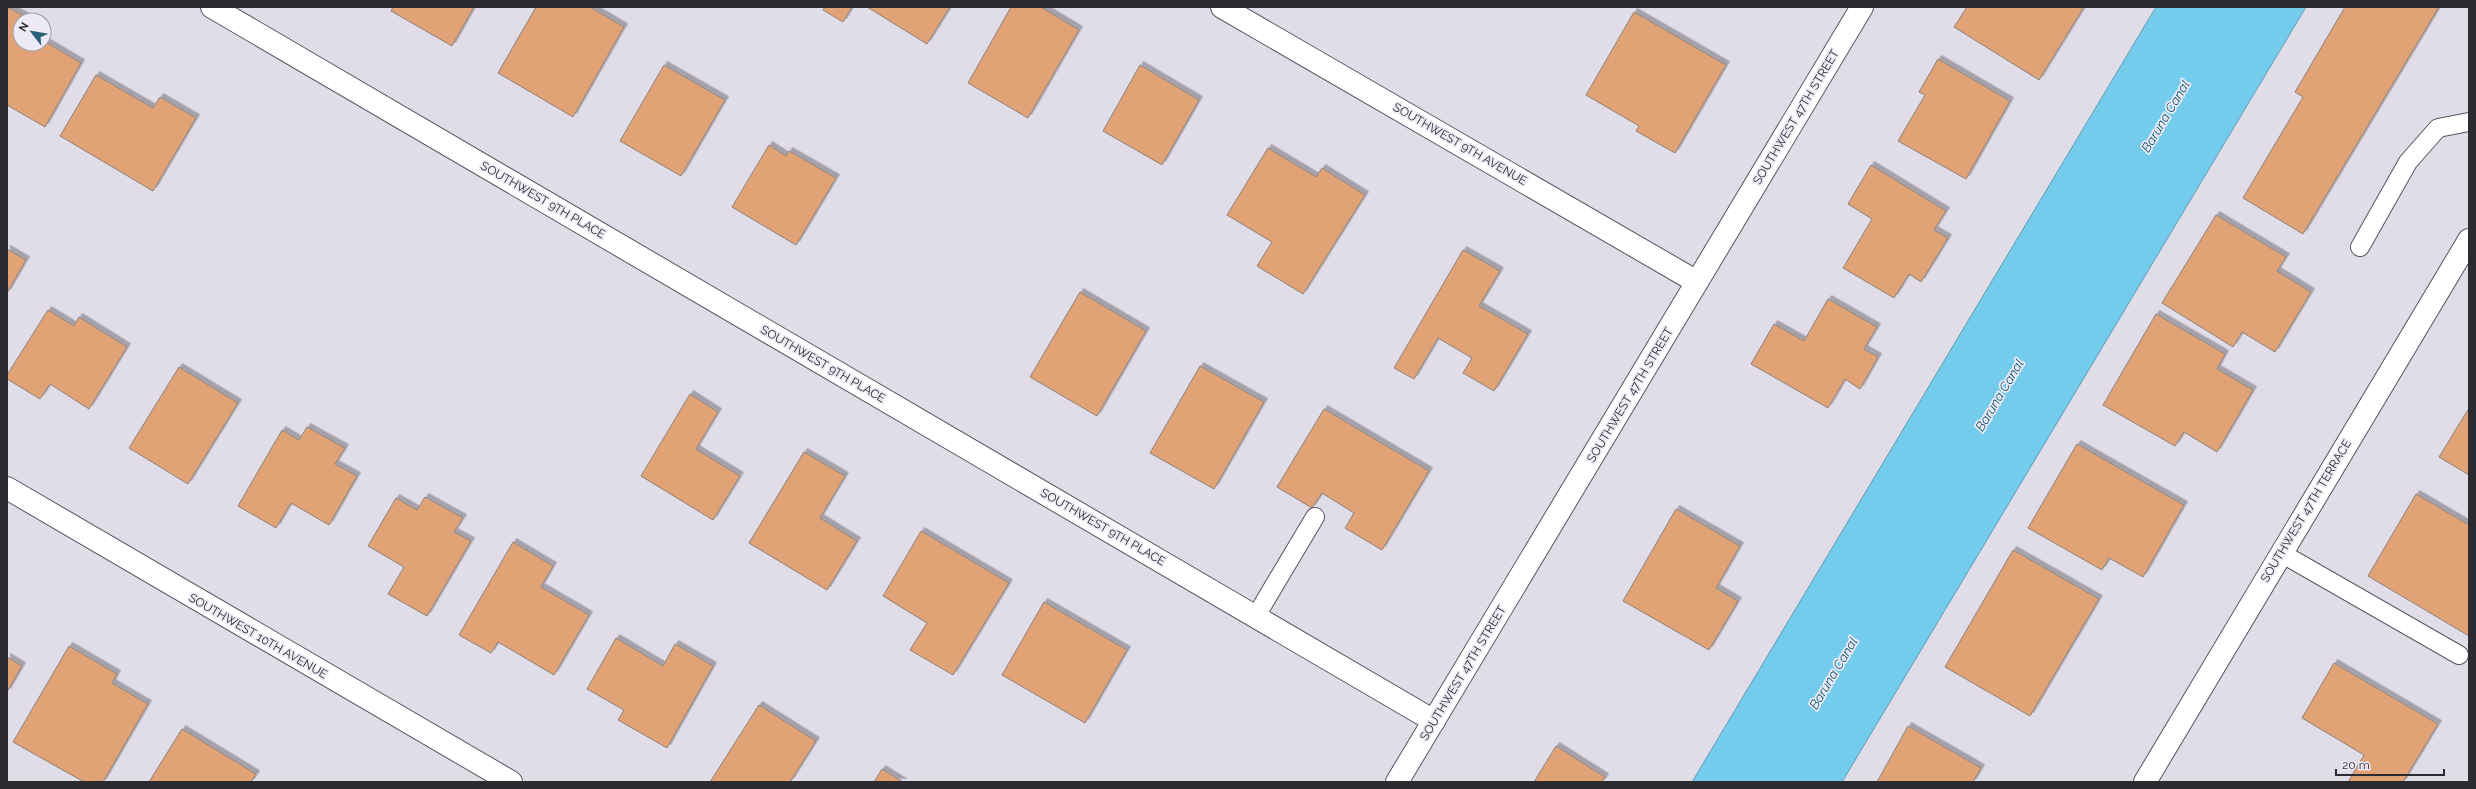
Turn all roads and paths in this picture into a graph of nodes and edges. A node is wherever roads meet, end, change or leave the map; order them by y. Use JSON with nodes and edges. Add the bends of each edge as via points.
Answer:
{"nodes":[{"id":1,"x":212,"y":7,"type":"edge"},
{"id":2,"x":1222,"y":7,"type":"edge"},
{"id":3,"x":1862,"y":7,"type":"edge"},
{"id":4,"x":2469,"y":122,"type":"edge"},
{"id":5,"x":2469,"y":240,"type":"edge"},
{"id":6,"x":2360,"y":247,"type":"dead end"},
{"id":7,"x":1697,"y":282,"type":"junction"},
{"id":8,"x":7,"y":488,"type":"edge"},
{"id":9,"x":1315,"y":517,"type":"dead end"},
{"id":10,"x":2281,"y":553,"type":"junction"},
{"id":11,"x":1256,"y":616,"type":"junction"},
{"id":12,"x":2459,"y":655,"type":"dead end"},
{"id":13,"x":1434,"y":720,"type":"junction"},
{"id":14,"x":511,"y":782,"type":"edge"},
{"id":15,"x":1397,"y":782,"type":"edge"},
{"id":16,"x":2145,"y":782,"type":"edge"}],
"edges":[{"from":1,"to":11,"type":"street","name":"SOUTHWEST 9TH PLACE"},
{"from":2,"to":7,"type":"street","name":"SOUTHWEST 9TH AVENUE"},
{"from":3,"to":7,"type":"street","name":"SOUTHWEST 47TH STREET"},
{"from":4,"to":6,"type":"lane","via":[[2438,128],[2408,162]]},
{"from":5,"to":10,"type":"street","name":"SOUTHWEST 47TH TERRACE"},
{"from":7,"to":13,"type":"street","name":"SOUTHWEST 47TH STREET"},
{"from":8,"to":14,"type":"street","name":"SOUTHWEST 10TH AVENUE"},
{"from":9,"to":11,"type":"lane"},
{"from":10,"to":12,"type":"lane"},
{"from":10,"to":16,"type":"street","name":"SOUTHWEST 47TH TERRACE"},
{"from":11,"to":13,"type":"street","name":"SOUTHWEST 9TH PLACE"},
{"from":13,"to":15,"type":"street","name":"SOUTHWEST 47TH STREET"}]}
